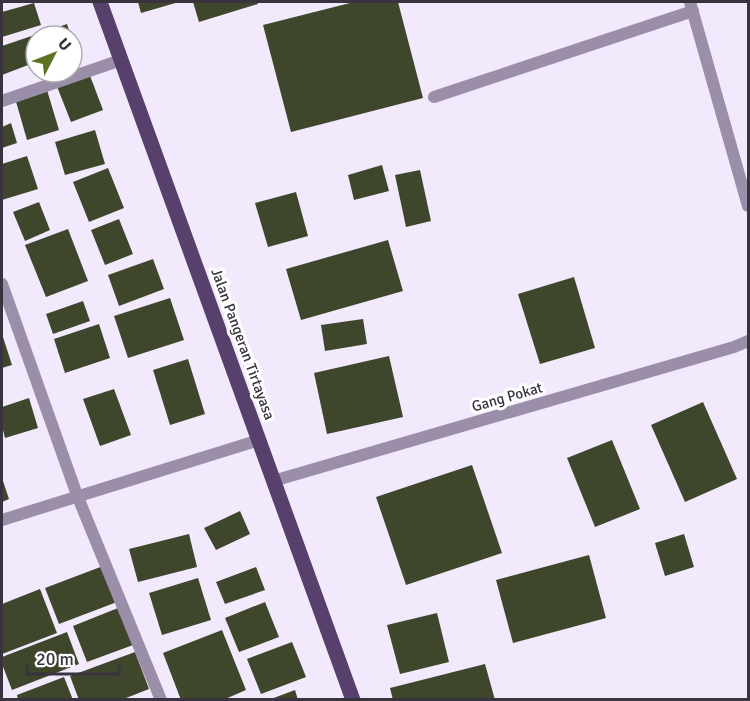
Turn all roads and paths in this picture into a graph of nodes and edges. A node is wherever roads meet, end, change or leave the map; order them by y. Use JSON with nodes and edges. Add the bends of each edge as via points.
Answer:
{"nodes":[{"id":1,"x":100,"y":2,"type":"edge"},
{"id":2,"x":692,"y":6,"type":"edge"},
{"id":3,"x":121,"y":60,"type":"junction"},
{"id":4,"x":434,"y":97,"type":"dead end"},
{"id":5,"x":2,"y":101,"type":"edge"},
{"id":6,"x":748,"y":206,"type":"edge"},
{"id":7,"x":2,"y":284,"type":"edge"},
{"id":8,"x":748,"y":342,"type":"edge"},
{"id":9,"x":259,"y":440,"type":"junction"},
{"id":10,"x":273,"y":481,"type":"junction"},
{"id":11,"x":77,"y":495,"type":"junction"},
{"id":12,"x":2,"y":520,"type":"edge"},
{"id":13,"x":161,"y":699,"type":"edge"},
{"id":14,"x":353,"y":699,"type":"edge"}],
"edges":[{"from":1,"to":3,"type":"main road","name":"Jalan Pangeran Tirtayasa"},
{"from":2,"to":4,"type":"street"},
{"from":2,"to":6,"type":"street"},
{"from":3,"to":5,"type":"street"},
{"from":3,"to":9,"type":"main road","name":"Jalan Pangeran Tirtayasa"},
{"from":7,"to":11,"type":"street"},
{"from":8,"to":10,"type":"street","name":"Gang Pokat"},
{"from":9,"to":10,"type":"main road","name":"Jalan Pangeran Tirtayasa"},
{"from":9,"to":11,"type":"street"},
{"from":10,"to":14,"type":"main road","name":"Jalan Pangeran Tirtayasa"},
{"from":11,"to":12,"type":"street"},
{"from":11,"to":13,"type":"street"}]}
